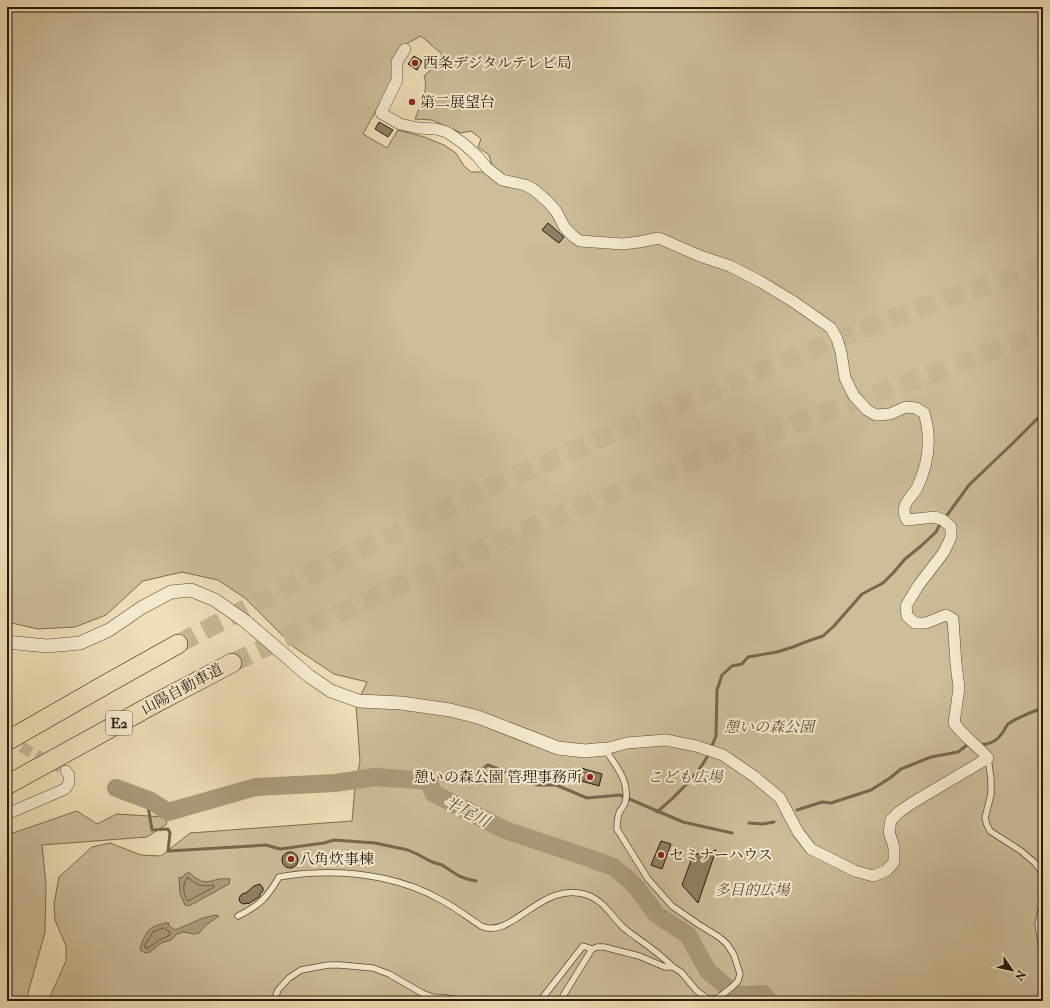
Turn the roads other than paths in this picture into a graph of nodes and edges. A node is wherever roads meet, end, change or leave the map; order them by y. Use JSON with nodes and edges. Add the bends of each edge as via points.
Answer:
{"nodes":[{"id":1,"x":405,"y":49,"type":"dead end"},
{"id":2,"x":7,"y":642,"type":"edge"},
{"id":3,"x":178,"y":644,"type":"tunnel mouth"},
{"id":4,"x":232,"y":663,"type":"tunnel mouth"},
{"id":5,"x":7,"y":741,"type":"edge"},
{"id":6,"x":604,"y":749,"type":"junction"},
{"id":7,"x":988,"y":758,"type":"junction"},
{"id":8,"x":66,"y":771,"type":"dead end"},
{"id":9,"x":7,"y":785,"type":"edge"},
{"id":10,"x":7,"y":814,"type":"edge"},
{"id":11,"x":1043,"y":882,"type":"edge"},
{"id":12,"x":1043,"y":900,"type":"edge"},
{"id":13,"x":238,"y":916,"type":"dead end"},
{"id":14,"x":592,"y":949,"type":"junction"},
{"id":15,"x":1043,"y":957,"type":"edge"},
{"id":16,"x":673,"y":967,"type":"junction"},
{"id":17,"x":274,"y":1001,"type":"edge"},
{"id":18,"x":466,"y":1001,"type":"edge"},
{"id":19,"x":540,"y":1001,"type":"edge"},
{"id":20,"x":560,"y":1001,"type":"edge"}],
"edges":[{"from":1,"to":7,"type":"street","via":[[397,62],[397,80],[381,113],[400,124],[447,132],[464,144],[502,180],[525,185],[547,200],[565,228],[580,241],[623,244],[659,238],[730,266],[761,282],[831,328],[837,339],[845,378],[854,396],[867,410],[876,415],[890,414],[906,406],[924,413],[928,426],[929,448],[924,473],[905,505],[904,514],[907,520],[935,517],[943,520],[951,527],[951,537],[944,552],[906,606],[907,616],[915,623],[926,623],[946,615],[953,618],[959,688],[954,722]]},
{"from":2,"to":6,"type":"street","via":[[47,646],[80,643],[109,630],[141,608],[171,592],[191,590],[215,600],[245,621],[309,676],[331,691],[359,701],[402,703],[478,717],[558,748],[585,751]]},
{"from":3,"to":5,"type":"highway"},
{"from":4,"to":9,"type":"highway","name":"山陽自動車道","number":"E2"},
{"from":6,"to":7,"type":"street","via":[[627,743],[666,740],[717,752],[755,776],[780,798],[798,832],[812,849],[855,871],[873,876],[886,872],[894,862],[894,847],[889,832],[891,820],[899,812]]},
{"from":6,"to":16,"type":"lane","via":[[624,780],[627,792],[625,804],[617,819],[617,829],[648,879],[672,906],[727,944],[740,974],[738,981],[718,998],[708,999]]},
{"from":7,"to":11,"type":"lane","via":[[991,794],[985,818],[987,826],[990,831],[1035,863],[1042,872]]},
{"from":8,"to":10,"type":"street","via":[[69,783],[65,789]]},
{"from":12,"to":15,"type":"lane","via":[[1038,924]]},
{"from":13,"to":16,"type":"lane","via":[[254,908],[267,897],[279,877],[315,873],[358,874],[402,883],[442,900],[488,929],[506,925],[550,896],[560,893],[579,894],[599,901],[621,925]]},
{"from":14,"to":16,"type":"lane","via":[[604,946],[665,967]]},
{"from":14,"to":19,"type":"lane","via":[[583,946]]},
{"from":14,"to":20,"type":"lane"},
{"from":17,"to":18,"type":"lane","via":[[278,990],[289,978],[302,970],[340,965],[373,968],[432,997]]}]}
